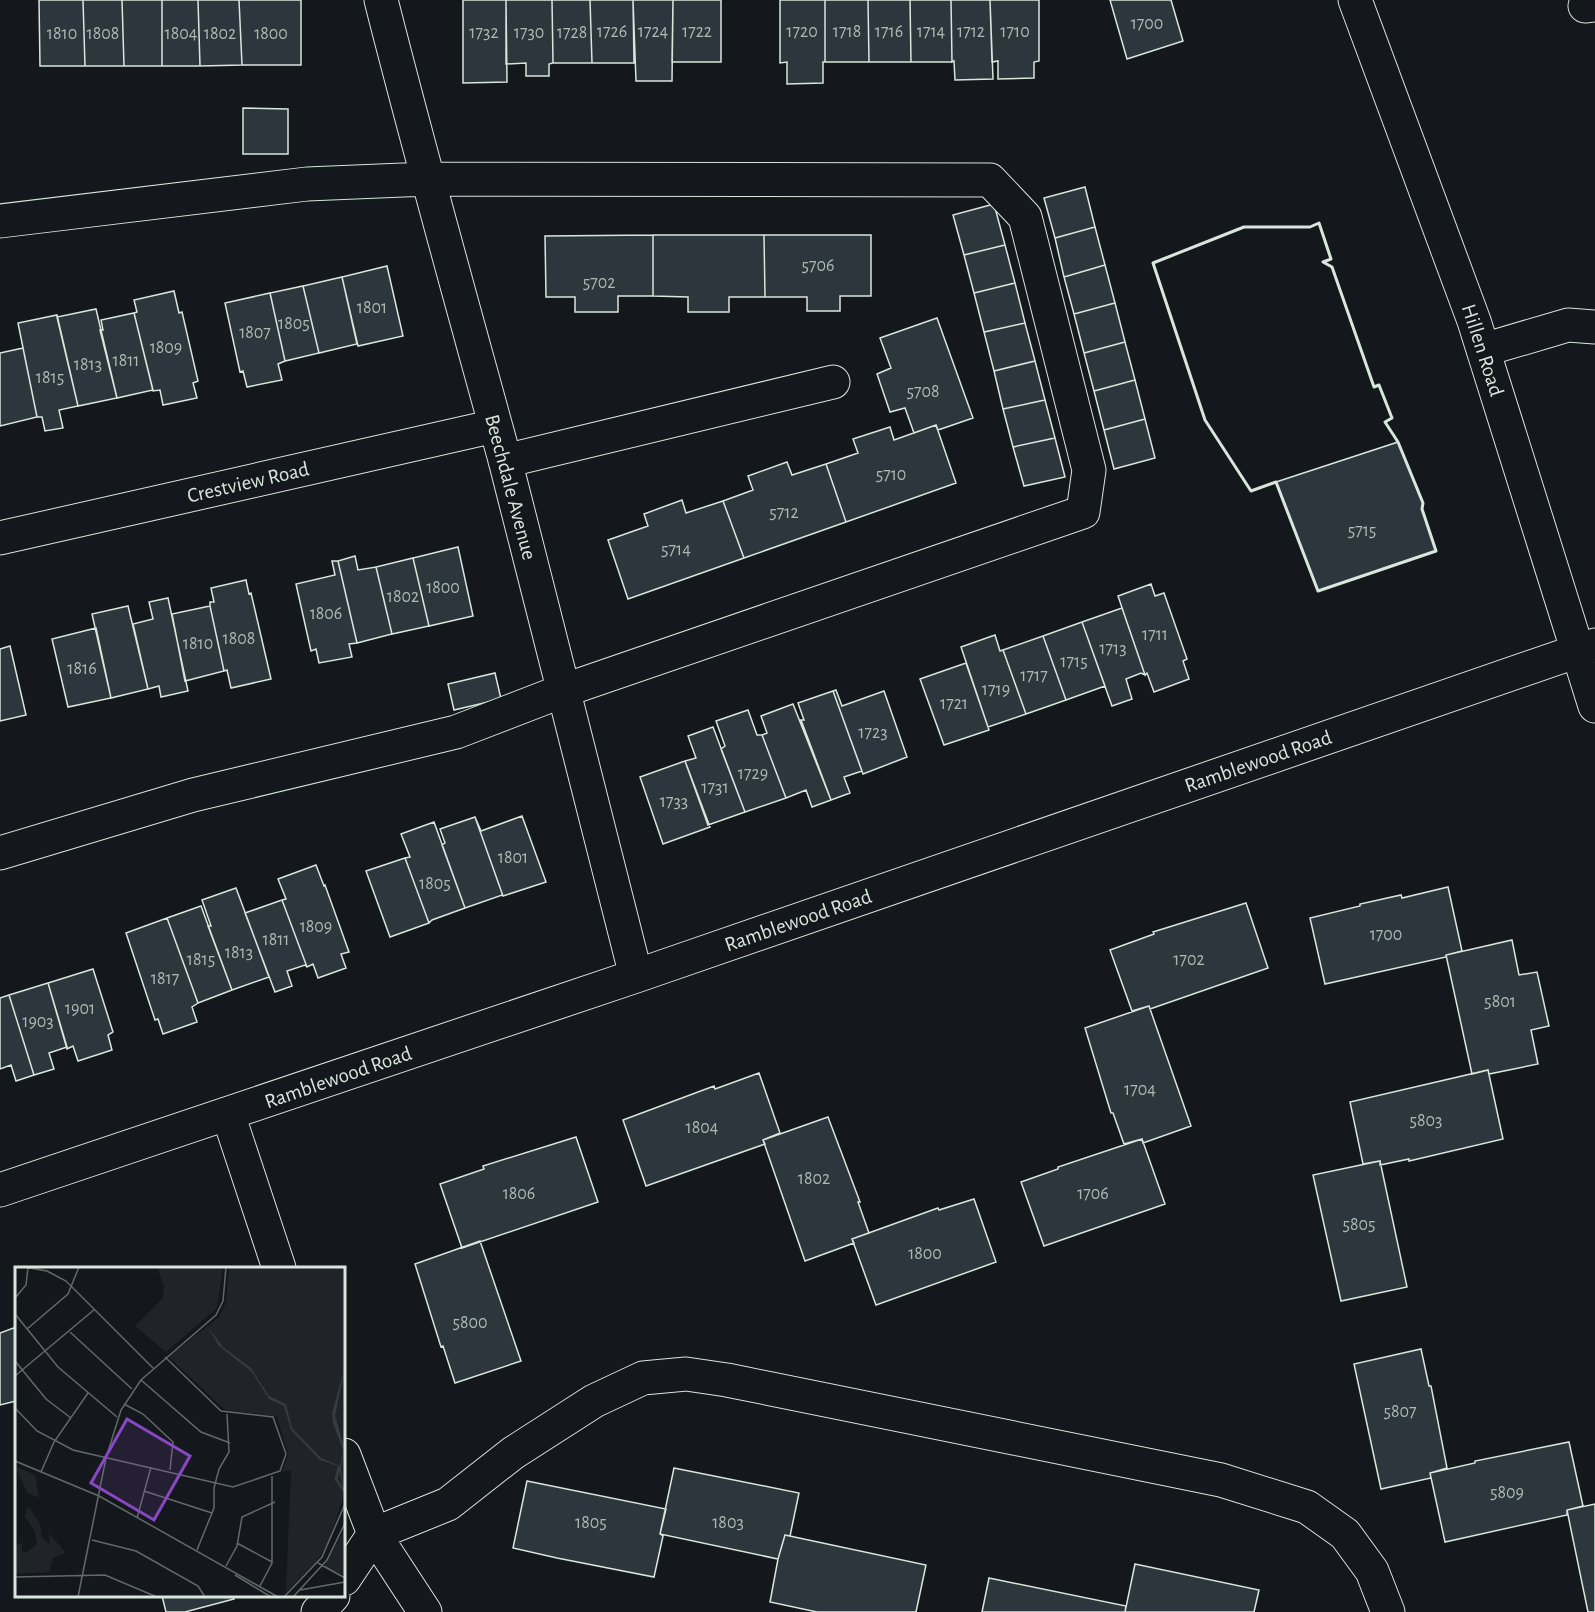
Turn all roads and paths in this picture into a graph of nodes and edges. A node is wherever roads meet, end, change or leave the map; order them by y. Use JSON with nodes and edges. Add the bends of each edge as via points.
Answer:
{"nodes":[{"id":1,"x":381,"y":0,"type":"edge"},
{"id":2,"x":1354,"y":0,"type":"edge"},
{"id":3,"x":427,"y":179,"type":"junction"},
{"id":4,"x":0,"y":221,"type":"edge"},
{"id":5,"x":1595,"y":327,"type":"edge"},
{"id":6,"x":1483,"y":350,"type":"junction"},
{"id":7,"x":833,"y":382,"type":"dead end"},
{"id":8,"x":495,"y":426,"type":"junction"},
{"id":9,"x":505,"y":461,"type":"junction"},
{"id":10,"x":0,"y":538,"type":"edge"},
{"id":11,"x":1587,"y":647,"type":"edge"},
{"id":12,"x":565,"y":690,"type":"junction"},
{"id":13,"x":1595,"y":706,"type":"edge"},
{"id":14,"x":0,"y":853,"type":"edge"},
{"id":15,"x":636,"y":976,"type":"junction"},
{"id":16,"x":228,"y":1114,"type":"junction"},
{"id":17,"x":0,"y":1190,"type":"edge"},
{"id":18,"x":278,"y":1267,"type":"edge"},
{"id":19,"x":345,"y":1458,"type":"edge"},
{"id":20,"x":374,"y":1534,"type":"junction"},
{"id":21,"x":345,"y":1578,"type":"edge"},
{"id":22,"x":332,"y":1597,"type":"edge"},
{"id":23,"x":318,"y":1612,"type":"edge"},
{"id":24,"x":425,"y":1612,"type":"edge"},
{"id":25,"x":1388,"y":1612,"type":"edge"}],
"edges":[{"from":1,"to":3,"type":"street","name":"Beechdale Avenue"},
{"from":2,"to":6,"type":"street","name":"Hillen Road"},
{"from":3,"to":4,"type":"street","via":[[307,184]]},
{"from":3,"to":8,"type":"street","name":"Beechdale Avenue"},
{"from":3,"to":12,"type":"street","via":[[990,180],[1025,217],[1089,470],[1083,512]]},
{"from":5,"to":6,"type":"street","via":[[1568,325]]},
{"from":6,"to":11,"type":"street","name":"Hillen Road"},
{"from":7,"to":9,"type":"street"},
{"from":8,"to":9,"type":"street","name":"Beechdale Avenue"},
{"from":8,"to":10,"type":"street","name":"Crestview Road"},
{"from":9,"to":12,"type":"street","name":"Beechdale Avenue"},
{"from":11,"to":13,"type":"street","name":"Hillen Road"},
{"from":11,"to":15,"type":"street","name":"Ramblewood Road"},
{"from":12,"to":14,"type":"street","via":[[456,732],[193,795]]},
{"from":12,"to":15,"type":"street","name":"Beechdale Avenue"},
{"from":15,"to":16,"type":"street","name":"Ramblewood Road"},
{"from":16,"to":17,"type":"street","name":"Ramblewood Road"},
{"from":16,"to":18,"type":"street"},
{"from":19,"to":20,"type":"street"},
{"from":20,"to":21,"type":"street"},
{"from":20,"to":24,"type":"street"},
{"from":20,"to":25,"type":"street","via":[[448,1504],[513,1453],[594,1401],[643,1378],[686,1374],[1221,1480],[1307,1507],[1345,1534],[1372,1571]]},
{"from":22,"to":23,"type":"street"}]}
